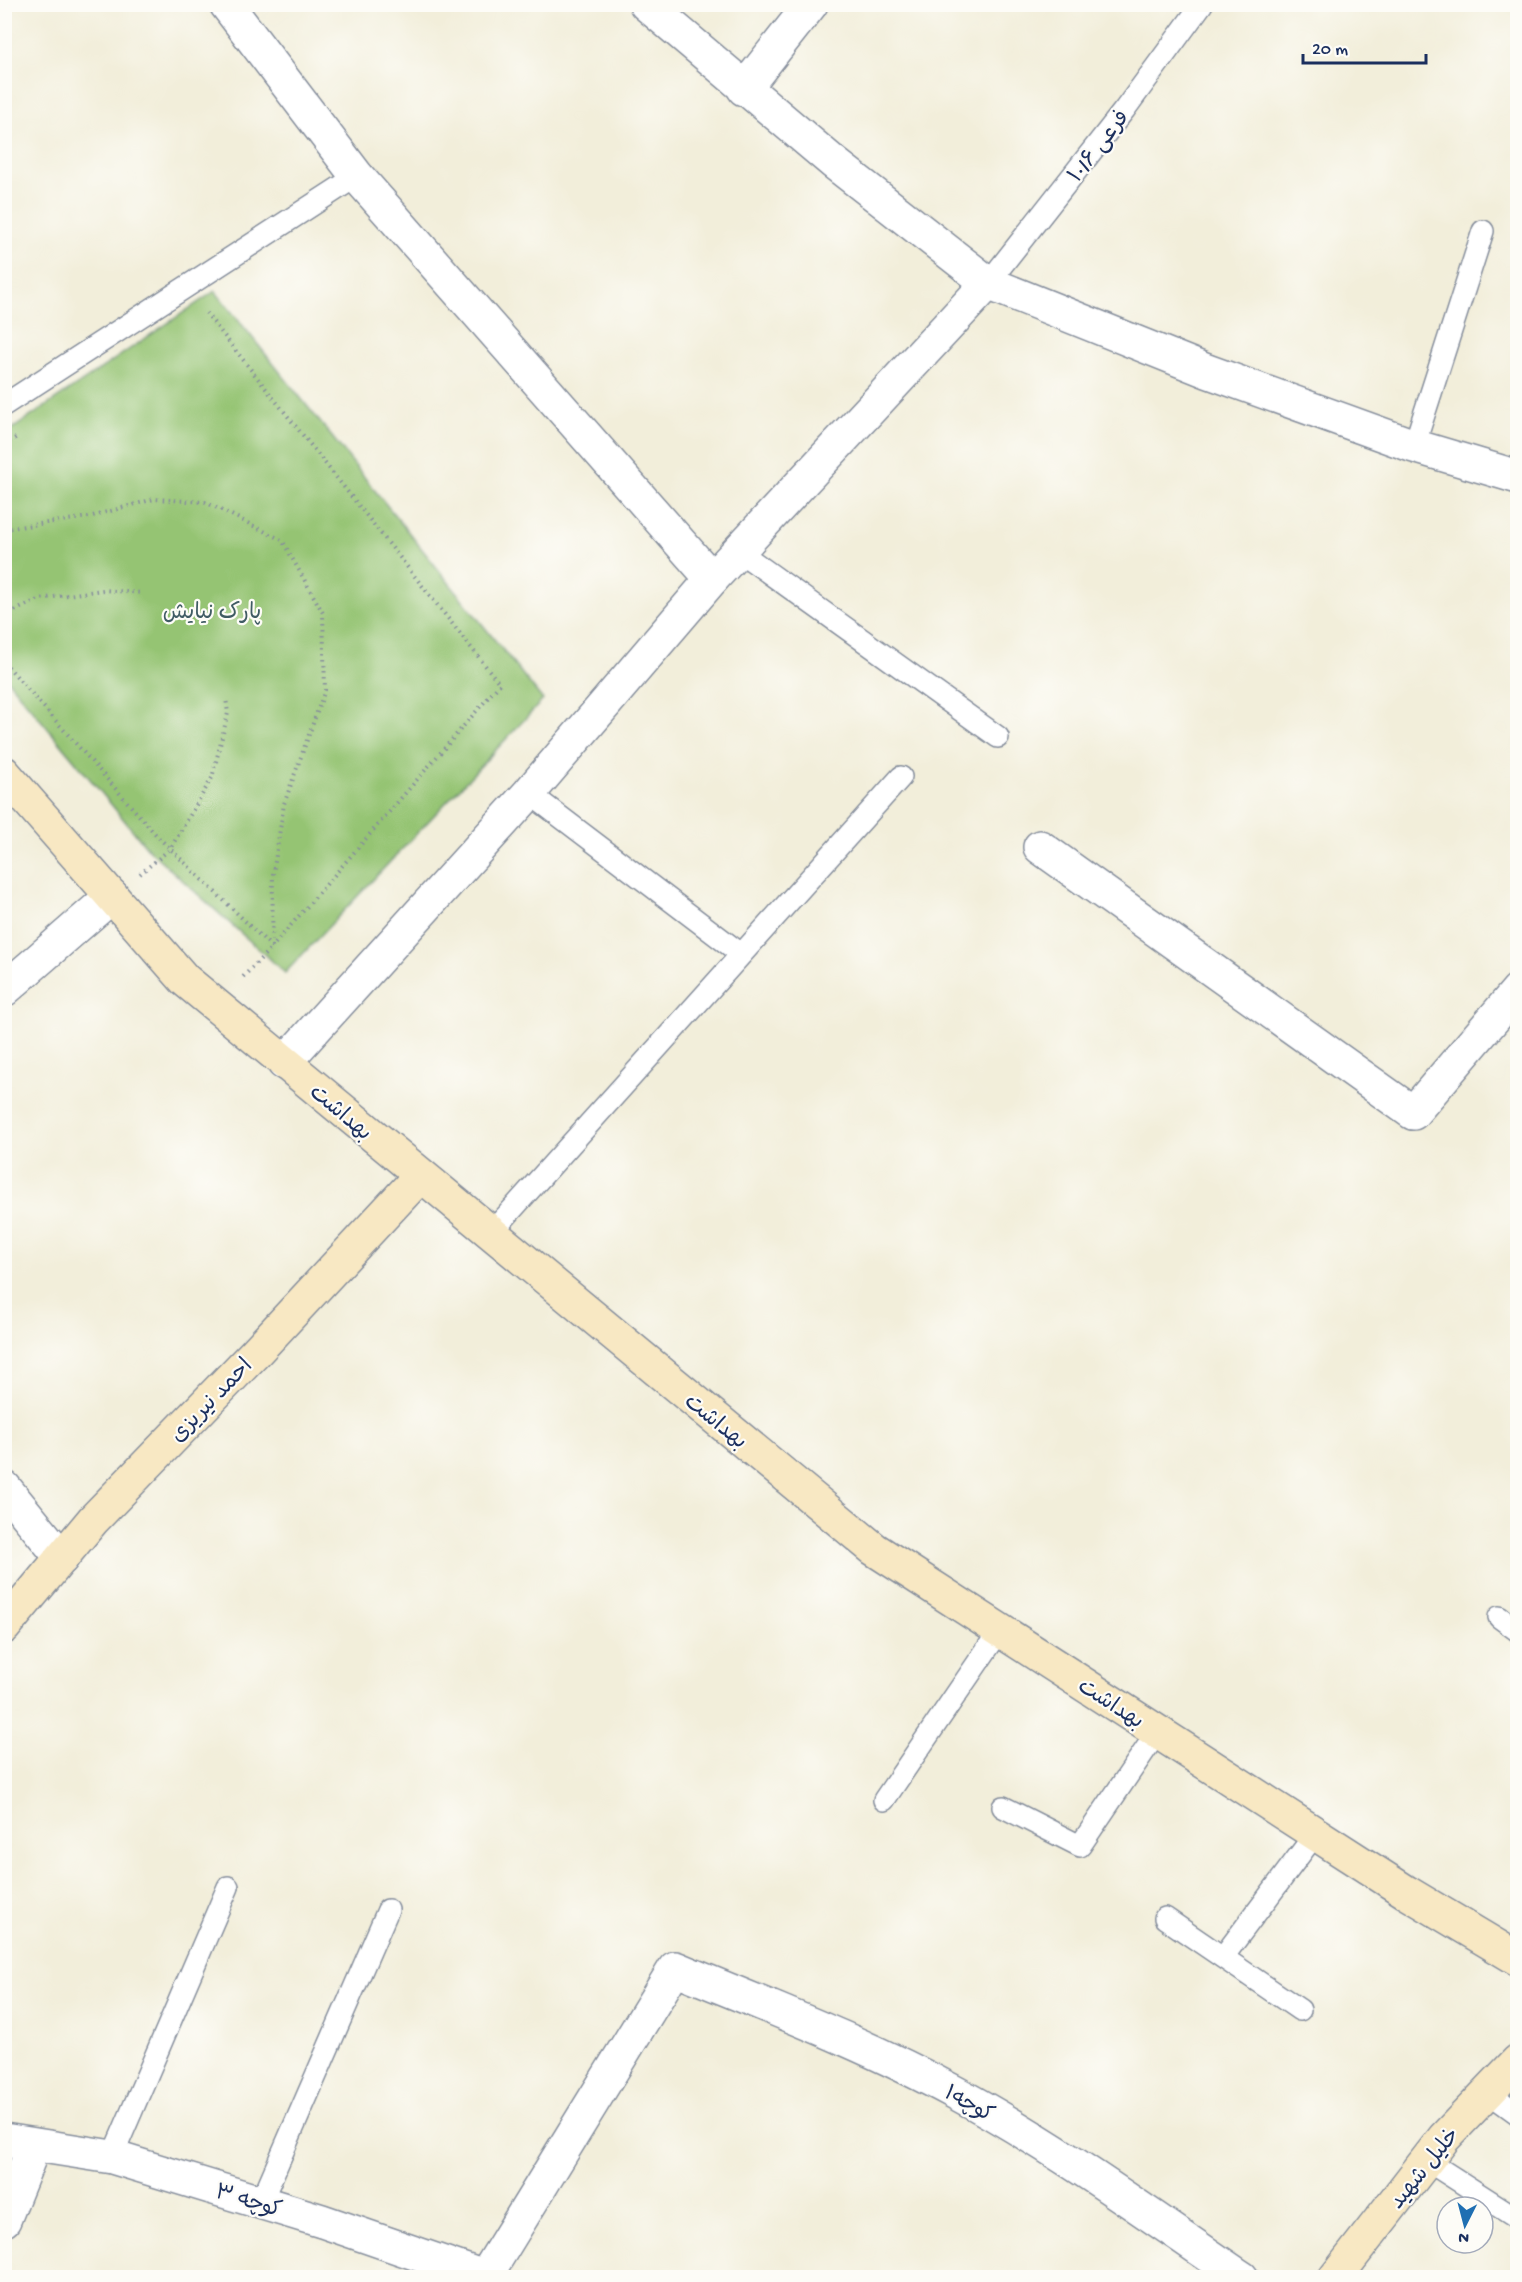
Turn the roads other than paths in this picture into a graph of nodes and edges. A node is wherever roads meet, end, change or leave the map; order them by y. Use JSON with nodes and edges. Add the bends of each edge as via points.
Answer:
{"nodes":[{"id":1,"x":226,"y":4,"type":"edge"},
{"id":2,"x":646,"y":4,"type":"edge"},
{"id":3,"x":811,"y":4,"type":"edge"},
{"id":4,"x":1202,"y":4,"type":"edge"},
{"id":5,"x":744,"y":88,"type":"junction"},
{"id":6,"x":357,"y":176,"type":"junction"},
{"id":7,"x":1483,"y":231,"type":"dead end"},
{"id":8,"x":988,"y":283,"type":"junction"},
{"id":9,"x":4,"y":405,"type":"edge"},
{"id":10,"x":1414,"y":446,"type":"junction"},
{"id":11,"x":1518,"y":477,"type":"edge"},
{"id":12,"x":738,"y":550,"type":"junction"},
{"id":13,"x":712,"y":579,"type":"junction"},
{"id":14,"x":998,"y":737,"type":"dead end"},
{"id":15,"x":4,"y":773,"type":"edge"},
{"id":16,"x":901,"y":777,"type":"dead end"},
{"id":17,"x":529,"y":793,"type":"junction"},
{"id":18,"x":1040,"y":847,"type":"dead end"},
{"id":19,"x":112,"y":896,"type":"junction"},
{"id":20,"x":741,"y":954,"type":"junction"},
{"id":21,"x":4,"y":990,"type":"edge"},
{"id":22,"x":1518,"y":990,"type":"edge"},
{"id":23,"x":284,"y":1063,"type":"junction"},
{"id":24,"x":420,"y":1176,"type":"junction"},
{"id":25,"x":490,"y":1234,"type":"junction"},
{"id":26,"x":4,"y":1487,"type":"edge"},
{"id":27,"x":62,"y":1558,"type":"junction"},
{"id":28,"x":1499,"y":1617,"type":"dead end"},
{"id":29,"x":4,"y":1628,"type":"edge"},
{"id":30,"x":1000,"y":1630,"type":"junction"},
{"id":31,"x":1518,"y":1631,"type":"edge"},
{"id":32,"x":1158,"y":1731,"type":"junction"},
{"id":33,"x":884,"y":1800,"type":"dead end"},
{"id":34,"x":1004,"y":1807,"type":"dead end"},
{"id":35,"x":1316,"y":1833,"type":"junction"},
{"id":36,"x":228,"y":1887,"type":"dead end"},
{"id":37,"x":388,"y":1910,"type":"dead end"},
{"id":38,"x":1166,"y":1918,"type":"dead end"},
{"id":39,"x":1223,"y":1957,"type":"junction"},
{"id":40,"x":1518,"y":1959,"type":"edge"},
{"id":41,"x":1300,"y":2010,"type":"dead end"},
{"id":42,"x":1518,"y":2061,"type":"edge"},
{"id":43,"x":1489,"y":2093,"type":"junction"},
{"id":44,"x":1518,"y":2114,"type":"edge"},
{"id":45,"x":19,"y":2143,"type":"edge"},
{"id":46,"x":111,"y":2157,"type":"junction"},
{"id":47,"x":1426,"y":2160,"type":"junction"},
{"id":48,"x":261,"y":2202,"type":"junction"},
{"id":49,"x":1518,"y":2219,"type":"edge"},
{"id":50,"x":4,"y":2220,"type":"edge"},
{"id":51,"x":486,"y":2277,"type":"edge"},
{"id":52,"x":1242,"y":2277,"type":"edge"},
{"id":53,"x":1335,"y":2277,"type":"edge"}],
"edges":[{"from":1,"to":6,"type":"street"},
{"from":2,"to":5,"type":"street"},
{"from":3,"to":5,"type":"street"},
{"from":4,"to":8,"type":"lane","name":"فرعی ۱۰/۶"},
{"from":5,"to":8,"type":"street"},
{"from":6,"to":9,"type":"lane"},
{"from":6,"to":13,"type":"street"},
{"from":7,"to":10,"type":"lane"},
{"from":8,"to":10,"type":"street","via":[[1207,371]]},
{"from":8,"to":12,"type":"street"},
{"from":10,"to":11,"type":"street"},
{"from":12,"to":13,"type":"street"},
{"from":12,"to":14,"type":"lane"},
{"from":13,"to":17,"type":"street"},
{"from":15,"to":19,"type":"street","name":"بهداشت"},
{"from":16,"to":20,"type":"lane"},
{"from":17,"to":20,"type":"lane"},
{"from":17,"to":23,"type":"street"},
{"from":18,"to":22,"type":"street","via":[[1413,1113]]},
{"from":19,"to":21,"type":"street"},
{"from":19,"to":23,"type":"street","name":"بهداشت","via":[[184,980]]},
{"from":20,"to":25,"type":"lane"},
{"from":23,"to":24,"type":"street","name":"بهداشت"},
{"from":24,"to":25,"type":"street","name":"بهداشت"},
{"from":24,"to":27,"type":"street","name":"احمد نیریزی","via":[[93,1520]]},
{"from":25,"to":30,"type":"street","name":"بهداشت","via":[[874,1549]]},
{"from":26,"to":27,"type":"street"},
{"from":27,"to":29,"type":"street","name":"احمد نیریزی"},
{"from":28,"to":31,"type":"lane"},
{"from":30,"to":32,"type":"street","name":"بهداشت"},
{"from":30,"to":33,"type":"lane"},
{"from":32,"to":34,"type":"lane","via":[[1080,1846]]},
{"from":32,"to":35,"type":"street","name":"بهداشت"},
{"from":35,"to":39,"type":"lane"},
{"from":35,"to":40,"type":"street","name":"بهداشت"},
{"from":36,"to":46,"type":"lane"},
{"from":37,"to":48,"type":"lane"},
{"from":38,"to":39,"type":"lane"},
{"from":39,"to":41,"type":"lane"},
{"from":42,"to":43,"type":"street","name":"خلیل شهید"},
{"from":43,"to":44,"type":"lane"},
{"from":43,"to":47,"type":"street","name":"خلیل شهید"},
{"from":45,"to":46,"type":"street","name":"کوچه ۳"},
{"from":45,"to":50,"type":"street"},
{"from":46,"to":48,"type":"street","name":"کوچه ۳"},
{"from":47,"to":49,"type":"lane"},
{"from":47,"to":53,"type":"street","name":"خلیل شهید"},
{"from":48,"to":51,"type":"street","name":"کوچه ۳"},
{"from":51,"to":52,"type":"street","name":"کوچه۱","via":[[675,1968],[858,2044],[956,2093],[1052,2150]]}]}
